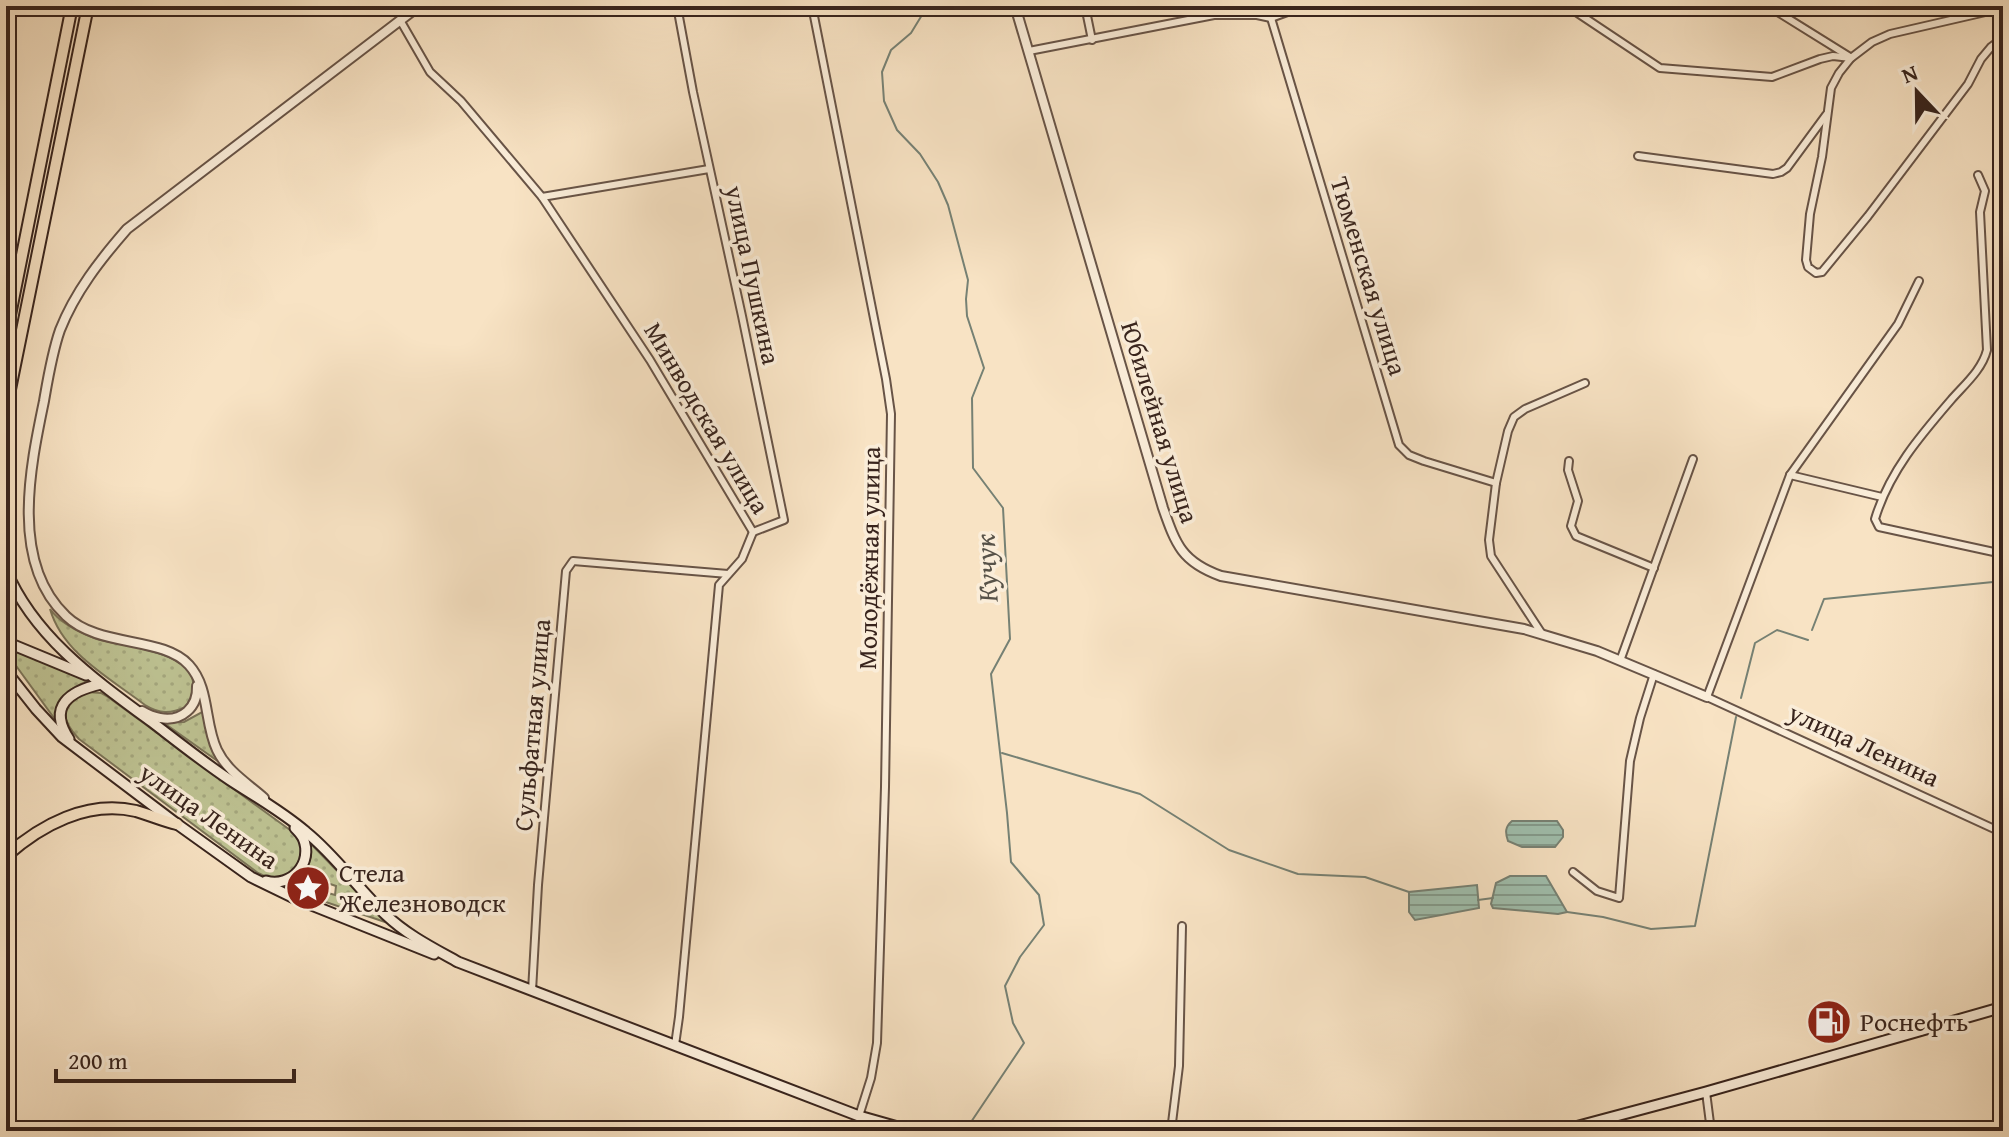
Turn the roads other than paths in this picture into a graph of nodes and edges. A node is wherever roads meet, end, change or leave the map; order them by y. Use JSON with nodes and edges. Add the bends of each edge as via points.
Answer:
{"nodes":[{"id":1,"x":72,"y":6,"type":"edge"},
{"id":2,"x":88,"y":6,"type":"edge"},
{"id":3,"x":419,"y":6,"type":"edge"},
{"id":4,"x":677,"y":6,"type":"edge"},
{"id":5,"x":812,"y":6,"type":"edge"},
{"id":6,"x":1015,"y":6,"type":"edge"},
{"id":7,"x":1085,"y":6,"type":"edge"},
{"id":8,"x":1255,"y":6,"type":"edge"},
{"id":9,"x":1304,"y":6,"type":"edge"},
{"id":10,"x":1567,"y":6,"type":"edge"},
{"id":11,"x":1768,"y":6,"type":"edge"},
{"id":12,"x":2003,"y":8,"type":"edge"},
{"id":13,"x":1257,"y":15,"type":"junction"},
{"id":14,"x":1271,"y":18,"type":"junction"},
{"id":15,"x":400,"y":20,"type":"junction"},
{"id":16,"x":2003,"y":38,"type":"edge"},
{"id":17,"x":1092,"y":40,"type":"junction"},
{"id":18,"x":1029,"y":51,"type":"junction"},
{"id":19,"x":1851,"y":58,"type":"junction"},
{"id":20,"x":1828,"y":112,"type":"junction"},
{"id":21,"x":1638,"y":156,"type":"dead end"},
{"id":22,"x":709,"y":169,"type":"junction"},
{"id":23,"x":1978,"y":175,"type":"dead end"},
{"id":24,"x":542,"y":197,"type":"junction"},
{"id":25,"x":1919,"y":281,"type":"dead end"},
{"id":26,"x":6,"y":335,"type":"edge"},
{"id":27,"x":1585,"y":383,"type":"dead end"},
{"id":28,"x":12,"y":384,"type":"junction"},
{"id":29,"x":6,"y":409,"type":"edge"},
{"id":30,"x":6,"y":435,"type":"edge"},
{"id":31,"x":1693,"y":459,"type":"dead end"},
{"id":32,"x":1569,"y":461,"type":"dead end"},
{"id":33,"x":1790,"y":475,"type":"junction"},
{"id":34,"x":1496,"y":483,"type":"junction"},
{"id":35,"x":1882,"y":497,"type":"junction"},
{"id":36,"x":753,"y":532,"type":"junction"},
{"id":37,"x":2003,"y":554,"type":"edge"},
{"id":38,"x":1654,"y":568,"type":"junction"},
{"id":39,"x":6,"y":570,"type":"edge"},
{"id":40,"x":728,"y":574,"type":"junction"},
{"id":41,"x":1542,"y":634,"type":"junction"},
{"id":42,"x":6,"y":642,"type":"edge"},
{"id":43,"x":1620,"y":661,"type":"junction"},
{"id":44,"x":6,"y":671,"type":"edge"},
{"id":45,"x":194,"y":673,"type":"junction"},
{"id":46,"x":1654,"y":674,"type":"junction"},
{"id":47,"x":97,"y":681,"type":"junction"},
{"id":48,"x":1707,"y":697,"type":"junction"},
{"id":49,"x":133,"y":709,"type":"junction"},
{"id":50,"x":76,"y":748,"type":"junction"},
{"id":51,"x":289,"y":819,"type":"junction"},
{"id":52,"x":177,"y":824,"type":"junction"},
{"id":53,"x":2003,"y":833,"type":"edge"},
{"id":54,"x":6,"y":856,"type":"edge"},
{"id":55,"x":1573,"y":872,"type":"dead end"},
{"id":56,"x":251,"y":877,"type":"junction"},
{"id":57,"x":1182,"y":926,"type":"dead end"},
{"id":58,"x":458,"y":962,"type":"junction"},
{"id":59,"x":532,"y":991,"type":"junction"},
{"id":60,"x":2003,"y":1007,"type":"edge"},
{"id":61,"x":675,"y":1045,"type":"junction"},
{"id":62,"x":1706,"y":1092,"type":"junction"},
{"id":63,"x":859,"y":1116,"type":"junction"},
{"id":64,"x":912,"y":1131,"type":"edge"},
{"id":65,"x":1171,"y":1131,"type":"edge"},
{"id":66,"x":1560,"y":1131,"type":"edge"},
{"id":67,"x":1711,"y":1131,"type":"edge"}],
"edges":[{"from":1,"to":26,"type":"main road"},
{"from":2,"to":28,"type":"main road"},
{"from":3,"to":15,"type":"street"},
{"from":4,"to":22,"type":"street","name":"улица Пушкина"},
{"from":5,"to":63,"type":"street","name":"Молодёжная улица","via":[[891,414],[877,1043]]},
{"from":6,"to":18,"type":"street","name":"Юбилейная улица"},
{"from":7,"to":17,"type":"street"},
{"from":8,"to":13,"type":"street"},
{"from":9,"to":14,"type":"street"},
{"from":10,"to":19,"type":"street","via":[[1660,68],[1772,77],[1820,59]]},
{"from":11,"to":19,"type":"street"},
{"from":12,"to":19,"type":"street","via":[[1890,34]]},
{"from":13,"to":14,"type":"street"},
{"from":13,"to":17,"type":"street","via":[[1214,15]]},
{"from":14,"to":34,"type":"street","name":"Тюменская улица","via":[[1399,445],[1424,461]]},
{"from":15,"to":24,"type":"street","name":"Минводская улица","via":[[430,72]]},
{"from":15,"to":45,"type":"street","via":[[127,229],[76,296],[60,332],[28,502],[36,564],[47,592],[79,627],[166,650],[187,662]]},
{"from":16,"to":20,"type":"street","via":[[1981,59],[1968,84],[1868,216],[1816,273],[1806,260]]},
{"from":17,"to":18,"type":"street"},
{"from":18,"to":41,"type":"street","name":"Юбилейная улица","via":[[1163,508],[1189,559],[1221,576]]},
{"from":19,"to":20,"type":"street","via":[[1834,80]]},
{"from":20,"to":21,"type":"street","via":[[1787,168],[1773,174]]},
{"from":22,"to":24,"type":"street"},
{"from":22,"to":36,"type":"street","name":"улица Пушкина","via":[[784,520]]},
{"from":23,"to":35,"type":"street","via":[[1985,191],[1980,212],[1987,350],[1980,366],[1919,438]]},
{"from":24,"to":36,"type":"street","name":"Минводская улица","via":[[650,360]]},
{"from":25,"to":33,"type":"street","via":[[1898,324]]},
{"from":27,"to":34,"type":"street","via":[[1514,417]]},
{"from":28,"to":29,"type":"main road"},
{"from":28,"to":30,"type":"main road"},
{"from":31,"to":38,"type":"street"},
{"from":32,"to":38,"type":"street","via":[[1578,501],[1571,526],[1576,536]]},
{"from":33,"to":35,"type":"street"},
{"from":33,"to":48,"type":"street"},
{"from":34,"to":41,"type":"street","via":[[1491,556]]},
{"from":35,"to":37,"type":"street","via":[[1875,519],[1879,527]]},
{"from":36,"to":40,"type":"street","name":"Минводская улица","via":[[742,559]]},
{"from":38,"to":43,"type":"street"},
{"from":39,"to":47,"type":"main road","via":[[55,644]]},
{"from":40,"to":59,"type":"street","name":"Сульфатная улица","via":[[573,561],[566,571]]},
{"from":40,"to":61,"type":"street","name":"Минводская улица","via":[[719,585]]},
{"from":41,"to":43,"type":"street","name":"Юбилейная улица"},
{"from":42,"to":47,"type":"main road"},
{"from":43,"to":46,"type":"street","name":"Юбилейная улица"},
{"from":44,"to":50,"type":"main road","name":"улица Ленина"},
{"from":45,"to":49,"type":"street","via":[[198,696],[186,714],[160,718]]},
{"from":45,"to":51,"type":"street","via":[[211,736],[225,763]]},
{"from":46,"to":48,"type":"street","name":"Юбилейная улица"},
{"from":46,"to":55,"type":"street","via":[[1630,761],[1619,898],[1597,891]]},
{"from":47,"to":49,"type":"main road"},
{"from":47,"to":50,"type":"main road","via":[[63,703],[61,726]]},
{"from":48,"to":53,"type":"street","name":"улица Ленина"},
{"from":49,"to":51,"type":"main road"},
{"from":50,"to":52,"type":"main road","name":"улица Ленина"},
{"from":51,"to":56,"type":"main road","via":[[305,849],[299,874],[273,883]]},
{"from":51,"to":58,"type":"main road","via":[[388,918]]},
{"from":52,"to":54,"type":"main road","via":[[136,811],[96,809],[33,833]]},
{"from":52,"to":56,"type":"main road","name":"улица Ленина"},
{"from":56,"to":58,"type":"main road","name":"улица Ленина"},
{"from":57,"to":65,"type":"street","via":[[1179,1066]]},
{"from":58,"to":59,"type":"main road"},
{"from":59,"to":61,"type":"main road"},
{"from":60,"to":62,"type":"main road"},
{"from":61,"to":63,"type":"main road"},
{"from":62,"to":66,"type":"main road"},
{"from":62,"to":67,"type":"street"},
{"from":63,"to":64,"type":"main road"}]}
